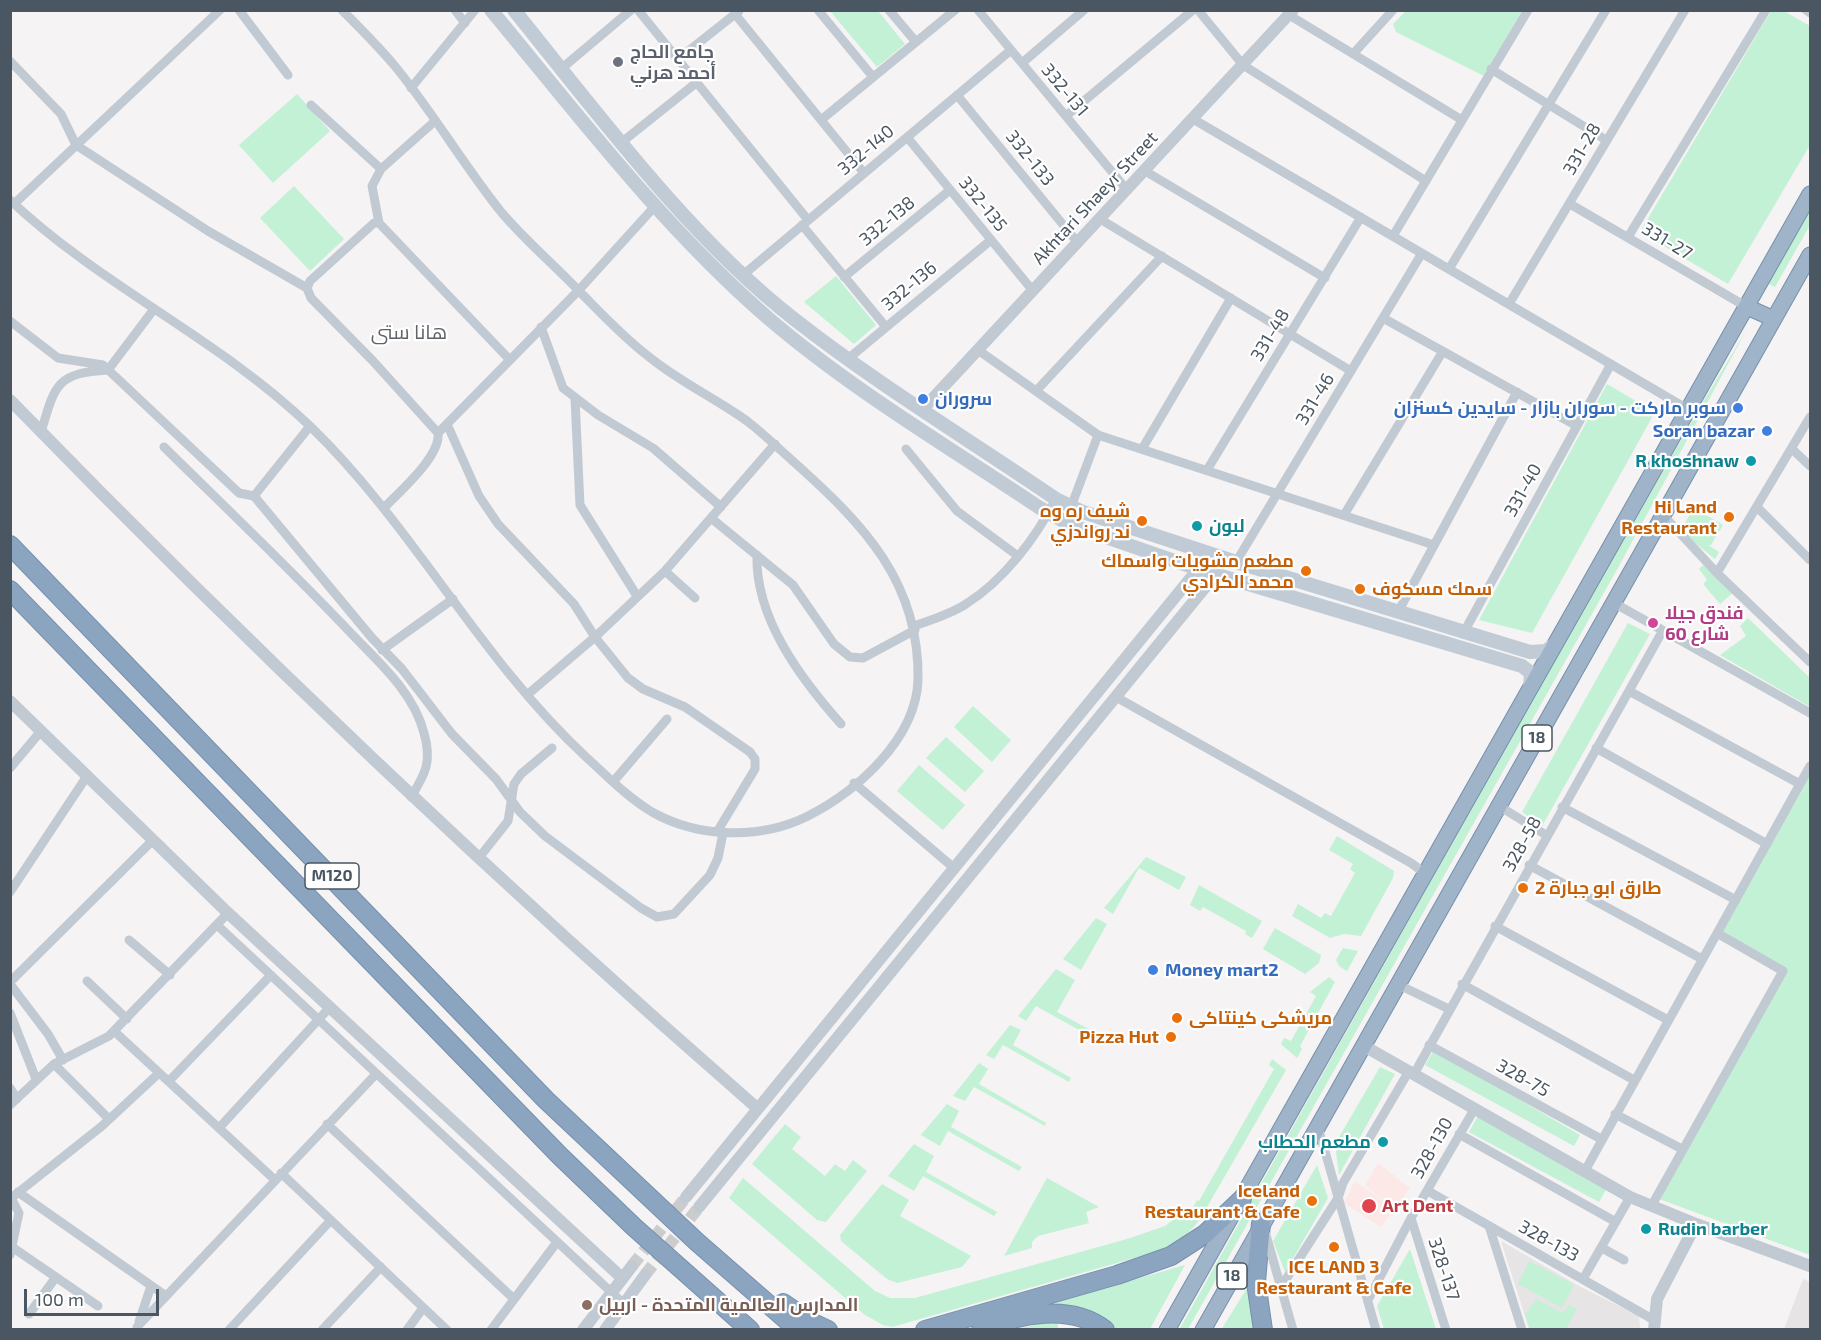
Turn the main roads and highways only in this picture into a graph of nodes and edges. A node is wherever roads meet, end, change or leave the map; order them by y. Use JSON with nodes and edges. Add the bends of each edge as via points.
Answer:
{"nodes":[{"id":1,"x":491,"y":10,"type":"edge"},
{"id":2,"x":519,"y":12,"type":"edge"},
{"id":3,"x":1810,"y":194,"type":"edge"},
{"id":4,"x":1810,"y":255,"type":"edge"},
{"id":5,"x":1747,"y":307,"type":"junction"},
{"id":6,"x":1774,"y":320,"type":"junction"},
{"id":7,"x":10,"y":545,"type":"edge"},
{"id":8,"x":10,"y":590,"type":"edge"},
{"id":9,"x":1560,"y":637,"type":"junction"},
{"id":10,"x":1481,"y":638,"type":"junction"},
{"id":11,"x":1476,"y":653,"type":"junction"},
{"id":12,"x":1527,"y":696,"type":"junction"},
{"id":13,"x":1242,"y":1199,"type":"junction"},
{"id":14,"x":1262,"y":1222,"type":"junction"},
{"id":15,"x":697,"y":1242,"type":"junction"},
{"id":16,"x":686,"y":1274,"type":"junction"},
{"id":17,"x":734,"y":1329,"type":"edge"},
{"id":18,"x":750,"y":1329,"type":"edge"},
{"id":19,"x":798,"y":1329,"type":"edge"},
{"id":20,"x":828,"y":1329,"type":"edge"},
{"id":21,"x":926,"y":1329,"type":"edge"},
{"id":22,"x":981,"y":1329,"type":"edge"},
{"id":23,"x":1105,"y":1329,"type":"edge"},
{"id":24,"x":1167,"y":1329,"type":"edge"},
{"id":25,"x":1203,"y":1329,"type":"edge"},
{"id":26,"x":1263,"y":1329,"type":"edge"}],
"edges":[{"from":1,"to":11,"type":"main road","via":[[656,206],[723,277],[801,345],[1048,513],[1194,574],[1216,574]]},
{"from":2,"to":10,"type":"main road","via":[[622,142],[743,275],[794,319],[1056,499]]},
{"from":3,"to":5,"type":"highway","number":"18"},
{"from":4,"to":6,"type":"highway","number":"18"},
{"from":5,"to":6,"type":"highway"},
{"from":5,"to":9,"type":"highway","number":"18"},
{"from":6,"to":14,"type":"highway","number":"18"},
{"from":7,"to":15,"type":"highway","number":"M120","via":[[546,1100]]},
{"from":8,"to":16,"type":"highway","number":"M120","via":[[560,1156]]},
{"from":9,"to":10,"type":"main road","via":[[1540,653]]},
{"from":9,"to":12,"type":"highway","number":"18"},
{"from":10,"to":11,"type":"main road"},
{"from":11,"to":12,"type":"main road","via":[[1527,669],[1532,678]]},
{"from":12,"to":13,"type":"highway","number":"18"},
{"from":13,"to":21,"type":"highway","via":[[1205,1233],[1171,1256]]},
{"from":13,"to":24,"type":"highway","number":"18"},
{"from":14,"to":25,"type":"highway","number":"18"},
{"from":14,"to":26,"type":"highway","via":[[1256,1282]]},
{"from":15,"to":19,"type":"highway","number":"M120"},
{"from":15,"to":20,"type":"highway","via":[[795,1312]]},
{"from":16,"to":17,"type":"highway"},
{"from":16,"to":18,"type":"highway","number":"M120"},
{"from":22,"to":23,"type":"highway","via":[[1017,1318],[1053,1314],[1081,1317]]}]}
